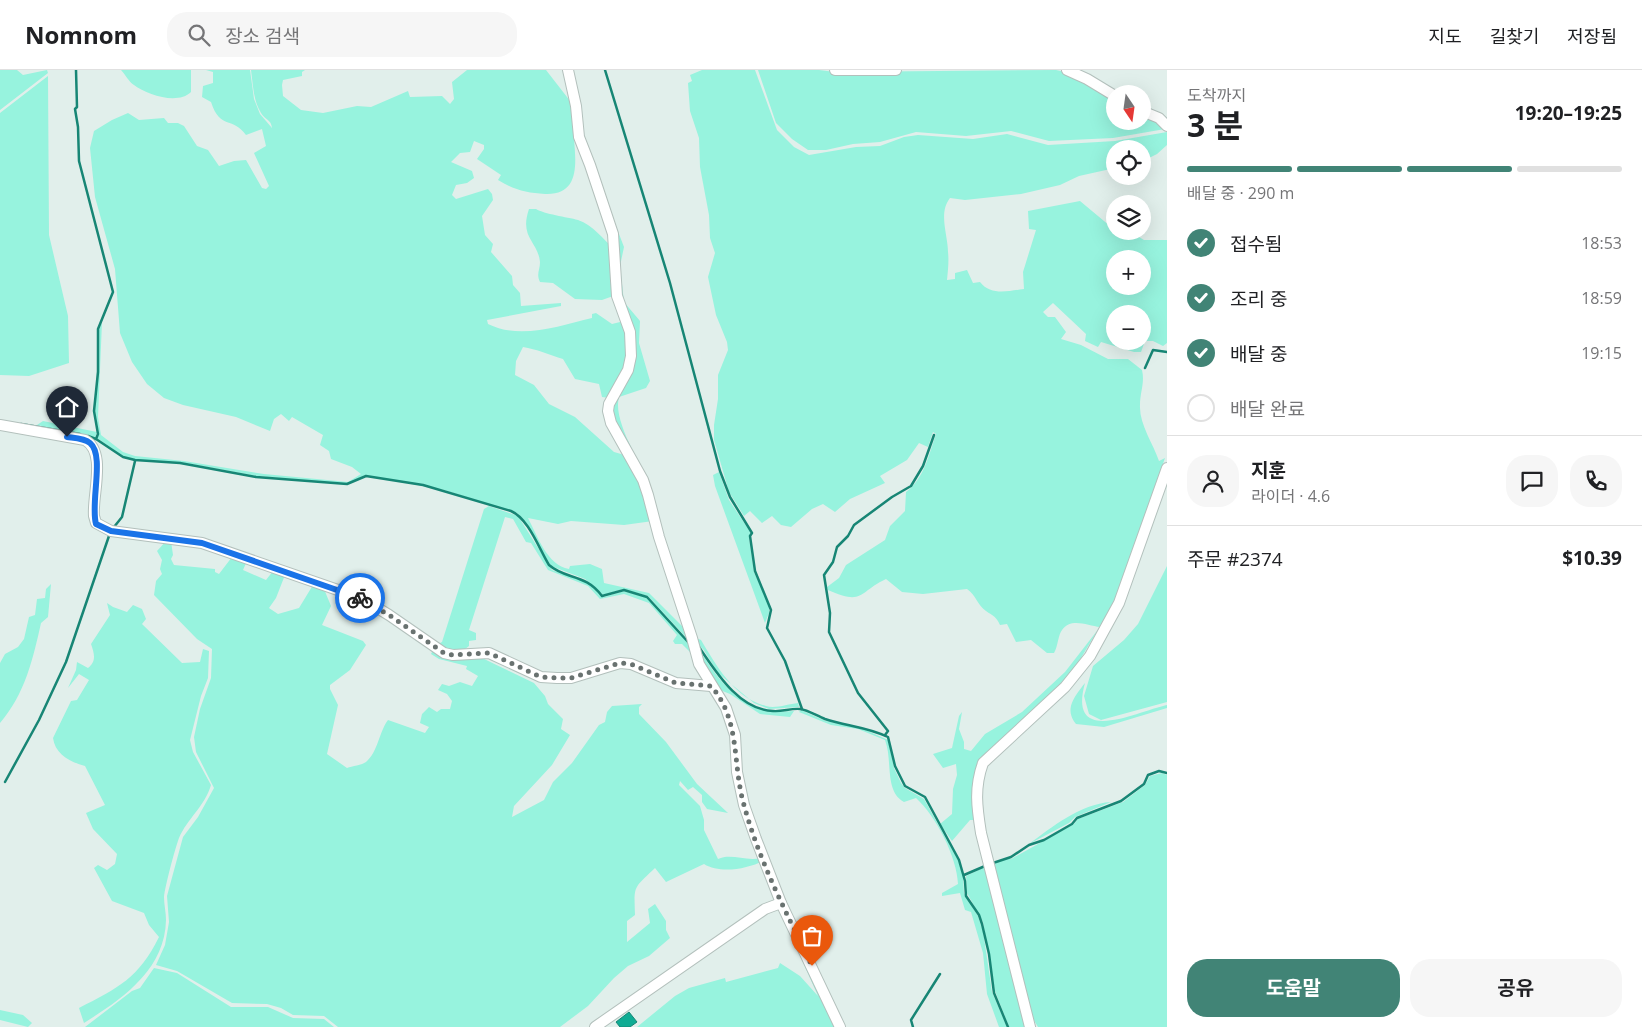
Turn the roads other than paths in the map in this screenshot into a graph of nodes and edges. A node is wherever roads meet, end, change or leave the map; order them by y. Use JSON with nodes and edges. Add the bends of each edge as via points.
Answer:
{"nodes":[{"id":1,"x":568,"y":70,"type":"edge"},
{"id":2,"x":835,"y":70,"type":"edge"},
{"id":3,"x":896,"y":70,"type":"edge"},
{"id":4,"x":1067,"y":70,"type":"edge"},
{"id":5,"x":1106,"y":91,"type":"edge"},
{"id":6,"x":1151,"y":115,"type":"edge"},
{"id":7,"x":1167,"y":126,"type":"edge"},
{"id":8,"x":0,"y":425,"type":"edge"},
{"id":9,"x":1167,"y":468,"type":"edge"},
{"id":10,"x":711,"y":686,"type":"junction"},
{"id":11,"x":781,"y":903,"type":"junction"},
{"id":12,"x":596,"y":1027,"type":"edge"},
{"id":13,"x":840,"y":1027,"type":"edge"},
{"id":14,"x":1030,"y":1027,"type":"edge"}],
"edges":[{"from":1,"to":10,"type":"street","via":[[579,137],[613,234],[617,296],[630,332],[628,370],[612,397],[608,411],[614,431],[643,480],[699,664]]},
{"from":2,"to":3,"type":"street"},
{"from":4,"to":5,"type":"street"},
{"from":6,"to":7,"type":"street"},
{"from":8,"to":10,"type":"street","via":[[85,440],[91,444],[97,462],[94,516],[100,527],[122,533],[202,543],[361,598],[444,653],[489,653],[541,677],[557,678],[571,678],[620,663],[631,664],[676,683]]},
{"from":9,"to":14,"type":"street","via":[[1119,603],[1090,656],[1065,687],[983,763],[978,776],[976,804],[981,833]]},
{"from":10,"to":11,"type":"street","via":[[729,715],[744,805]]},
{"from":11,"to":12,"type":"street","via":[[765,909]]},
{"from":11,"to":13,"type":"street"}]}
